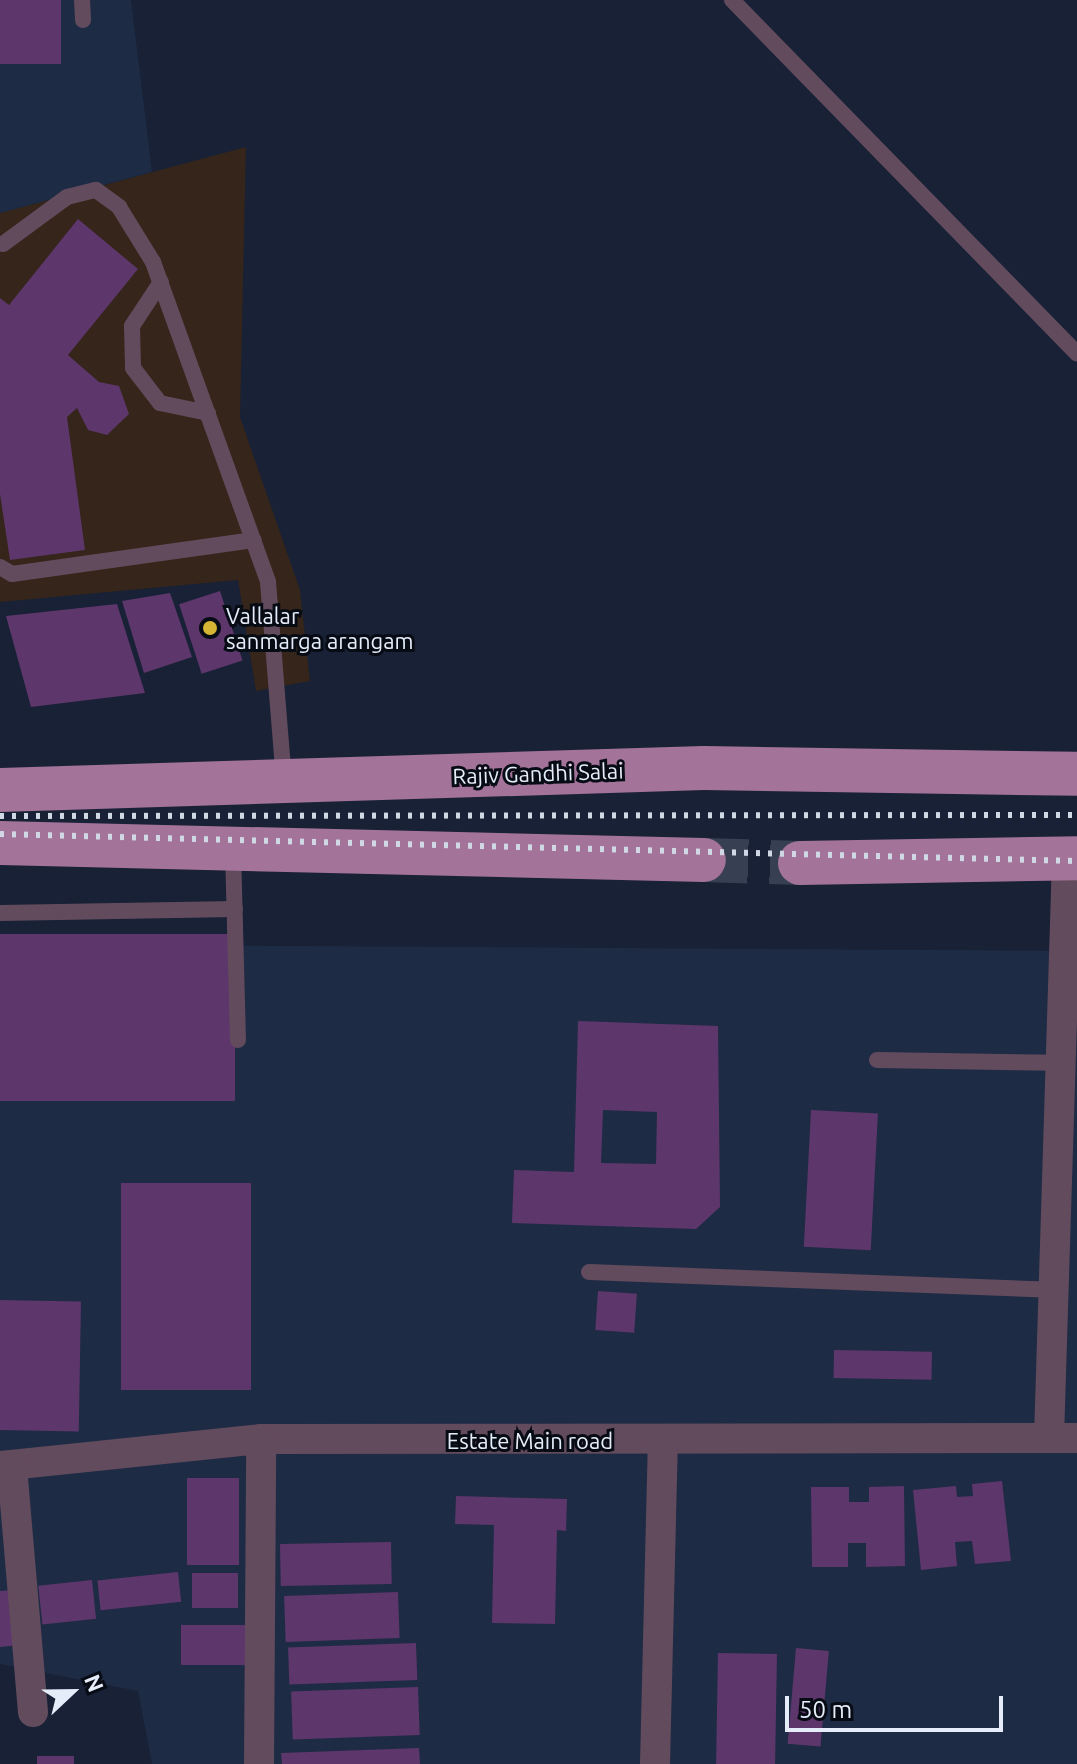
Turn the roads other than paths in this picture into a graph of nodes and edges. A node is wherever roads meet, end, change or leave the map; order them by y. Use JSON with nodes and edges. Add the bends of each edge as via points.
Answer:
{"nodes":[{"id":1,"x":82,"y":0,"type":"edge"},
{"id":2,"x":732,"y":0,"type":"edge"},
{"id":3,"x":83,"y":20,"type":"dead end"},
{"id":4,"x":3,"y":244,"type":"dead end"},
{"id":5,"x":161,"y":282,"type":"junction"},
{"id":6,"x":1077,"y":354,"type":"edge"},
{"id":7,"x":208,"y":413,"type":"junction"},
{"id":8,"x":254,"y":540,"type":"junction"},
{"id":9,"x":0,"y":567,"type":"edge"},
{"id":10,"x":1077,"y":774,"type":"edge"},
{"id":11,"x":302,"y":779,"type":"junction"},
{"id":12,"x":0,"y":790,"type":"edge"},
{"id":13,"x":0,"y":843,"type":"edge"},
{"id":14,"x":233,"y":845,"type":"junction"},
{"id":15,"x":312,"y":846,"type":"junction"},
{"id":16,"x":1072,"y":858,"type":"edge"},
{"id":17,"x":704,"y":860,"type":"tunnel mouth"},
{"id":18,"x":800,"y":863,"type":"tunnel mouth"},
{"id":19,"x":235,"y":909,"type":"junction"},
{"id":20,"x":0,"y":913,"type":"edge"},
{"id":21,"x":238,"y":1040,"type":"dead end"},
{"id":22,"x":877,"y":1060,"type":"dead end"},
{"id":23,"x":1058,"y":1063,"type":"junction"},
{"id":24,"x":589,"y":1272,"type":"dead end"},
{"id":25,"x":1052,"y":1290,"type":"junction"},
{"id":26,"x":1063,"y":1438,"type":"edge"},
{"id":27,"x":261,"y":1439,"type":"junction"},
{"id":28,"x":663,"y":1442,"type":"junction"},
{"id":29,"x":6,"y":1466,"type":"edge"},
{"id":30,"x":33,"y":1712,"type":"dead end"},
{"id":31,"x":259,"y":1764,"type":"edge"},
{"id":32,"x":655,"y":1764,"type":"edge"}],
"edges":[{"from":1,"to":3,"type":"lane"},
{"from":2,"to":6,"type":"lane"},
{"from":4,"to":5,"type":"lane","via":[[67,197],[96,190],[119,207]]},
{"from":5,"to":7,"type":"lane"},
{"from":5,"to":7,"type":"lane","via":[[132,326],[133,368],[160,403]]},
{"from":7,"to":8,"type":"lane"},
{"from":8,"to":9,"type":"lane","via":[[12,574]]},
{"from":8,"to":11,"type":"lane","via":[[268,582]]},
{"from":10,"to":11,"type":"main road","name":"Rajiv Gandhi Salai","via":[[704,768]]},
{"from":11,"to":12,"type":"main road","name":"Rajiv Gandhi Salai"},
{"from":11,"to":15,"type":"main road"},
{"from":13,"to":14,"type":"main road"},
{"from":14,"to":15,"type":"main road"},
{"from":14,"to":19,"type":"lane"},
{"from":15,"to":17,"type":"main road"},
{"from":16,"to":18,"type":"main road"},
{"from":16,"to":23,"type":"street","name":"Estate Main road"},
{"from":19,"to":20,"type":"lane"},
{"from":19,"to":21,"type":"lane"},
{"from":22,"to":23,"type":"lane"},
{"from":23,"to":25,"type":"street","name":"Estate Main road"},
{"from":24,"to":25,"type":"lane"},
{"from":25,"to":26,"type":"street","name":"Estate Main road"},
{"from":26,"to":28,"type":"street","name":"Estate Main road"},
{"from":27,"to":28,"type":"street","name":"Estate Main road"},
{"from":27,"to":29,"type":"street","name":"Estate Main road"},
{"from":27,"to":31,"type":"street"},
{"from":28,"to":32,"type":"street"},
{"from":29,"to":30,"type":"street"}]}
